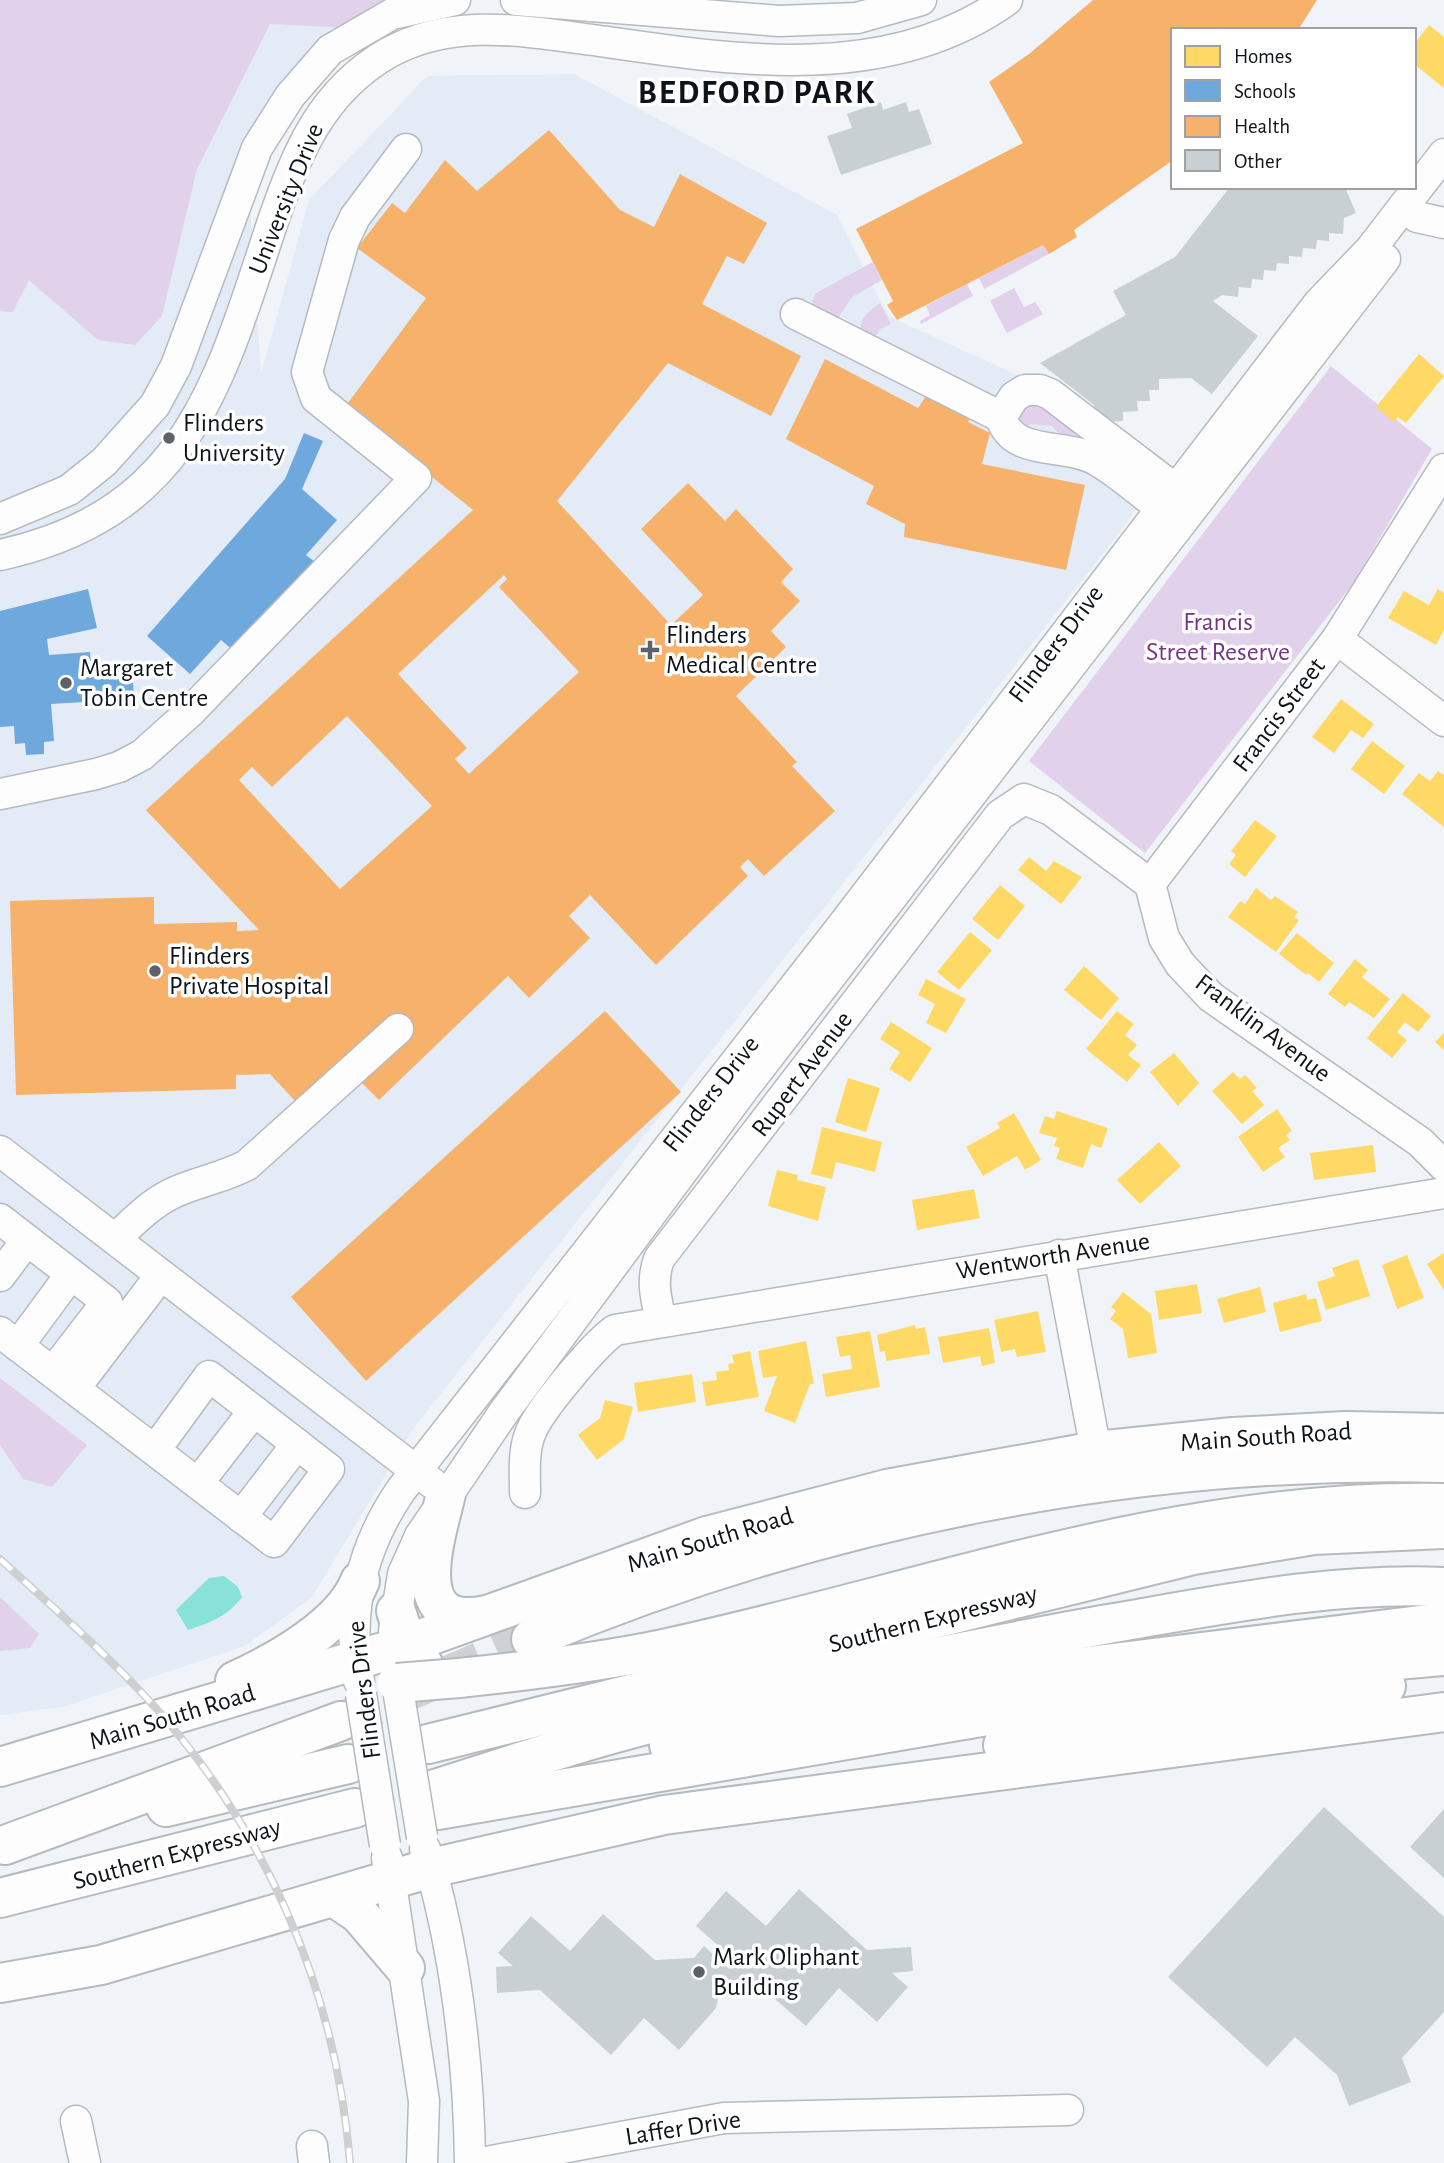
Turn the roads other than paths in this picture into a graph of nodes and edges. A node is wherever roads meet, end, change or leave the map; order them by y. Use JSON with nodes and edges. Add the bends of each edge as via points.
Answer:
{"nodes":[{"id":1,"x":455,"y":0,"type":"edge"},
{"id":2,"x":516,"y":0,"type":"edge"},
{"id":3,"x":753,"y":0,"type":"edge"},
{"id":4,"x":921,"y":0,"type":"edge"},
{"id":5,"x":1007,"y":0,"type":"edge"},
{"id":6,"x":634,"y":4,"type":"edge"},
{"id":7,"x":720,"y":9,"type":"edge"},
{"id":8,"x":779,"y":21,"type":"junction"},
{"id":9,"x":675,"y":52,"type":"junction"},
{"id":10,"x":881,"y":52,"type":"junction"},
{"id":11,"x":406,"y":149,"type":"dead end"},
{"id":12,"x":1444,"y":154,"type":"edge"},
{"id":13,"x":1444,"y":185,"type":"edge"},
{"id":14,"x":1431,"y":220,"type":"edge"},
{"id":15,"x":796,"y":314,"type":"dead end"},
{"id":16,"x":1001,"y":417,"type":"junction"},
{"id":17,"x":1444,"y":469,"type":"edge"},
{"id":18,"x":1177,"y":505,"type":"junction"},
{"id":19,"x":0,"y":519,"type":"edge"},
{"id":20,"x":0,"y":555,"type":"edge"},
{"id":21,"x":1336,"y":639,"type":"junction"},
{"id":22,"x":1444,"y":720,"type":"edge"},
{"id":23,"x":0,"y":794,"type":"edge"},
{"id":24,"x":1150,"y":884,"type":"junction"},
{"id":25,"x":398,"y":1029,"type":"dead end"},
{"id":26,"x":729,"y":1074,"type":"junction"},
{"id":27,"x":0,"y":1151,"type":"edge"},
{"id":28,"x":1444,"y":1166,"type":"edge"},
{"id":29,"x":685,"y":1168,"type":"junction"},
{"id":30,"x":719,"y":1182,"type":"junction"},
{"id":31,"x":1444,"y":1193,"type":"edge"},
{"id":32,"x":0,"y":1219,"type":"edge"},
{"id":33,"x":115,"y":1239,"type":"junction"},
{"id":34,"x":27,"y":1240,"type":"junction"},
{"id":35,"x":1059,"y":1255,"type":"junction"},
{"id":36,"x":71,"y":1274,"type":"junction"},
{"id":37,"x":161,"y":1275,"type":"junction"},
{"id":38,"x":0,"y":1276,"type":"edge"},
{"id":39,"x":573,"y":1320,"type":"junction"},
{"id":40,"x":662,"y":1321,"type":"junction"},
{"id":41,"x":615,"y":1330,"type":"junction"},
{"id":42,"x":9,"y":1339,"type":"edge"},
{"id":43,"x":64,"y":1380,"type":"junction"},
{"id":44,"x":254,"y":1411,"type":"junction"},
{"id":45,"x":1444,"y":1433,"type":"edge"},
{"id":46,"x":297,"y":1444,"type":"junction"},
{"id":47,"x":155,"y":1450,"type":"junction"},
{"id":48,"x":1096,"y":1451,"type":"junction"},
{"id":49,"x":1444,"y":1463,"type":"edge"},
{"id":50,"x":431,"y":1482,"type":"junction"},
{"id":51,"x":198,"y":1483,"type":"junction"},
{"id":52,"x":525,"y":1493,"type":"dead end"},
{"id":53,"x":1444,"y":1503,"type":"edge"},
{"id":54,"x":242,"y":1517,"type":"junction"},
{"id":55,"x":1444,"y":1529,"type":"edge"},
{"id":56,"x":360,"y":1581,"type":"junction"},
{"id":57,"x":1444,"y":1587,"type":"edge"},
{"id":58,"x":486,"y":1615,"type":"junction"},
{"id":59,"x":1444,"y":1622,"type":"edge"},
{"id":60,"x":535,"y":1655,"type":"junction"},
{"id":61,"x":1444,"y":1656,"type":"edge"},
{"id":62,"x":389,"y":1672,"type":"junction"},
{"id":63,"x":1444,"y":1678,"type":"edge"},
{"id":64,"x":1426,"y":1715,"type":"edge"},
{"id":65,"x":428,"y":1744,"type":"dead end"},
{"id":66,"x":82,"y":1745,"type":"junction"},
{"id":67,"x":348,"y":1765,"type":"dead end"},
{"id":68,"x":0,"y":1767,"type":"edge"},
{"id":69,"x":664,"y":1815,"type":"junction"},
{"id":70,"x":432,"y":1826,"type":"junction"},
{"id":71,"x":372,"y":1839,"type":"junction"},
{"id":72,"x":2,"y":1846,"type":"edge"},
{"id":73,"x":334,"y":1896,"type":"junction"},
{"id":74,"x":0,"y":1898,"type":"edge"},
{"id":75,"x":405,"y":1968,"type":"junction"},
{"id":76,"x":0,"y":1983,"type":"edge"},
{"id":77,"x":1068,"y":2110,"type":"dead end"},
{"id":78,"x":76,"y":2121,"type":"dead end"},
{"id":79,"x":85,"y":2163,"type":"edge"},
{"id":80,"x":422,"y":2163,"type":"edge"},
{"id":81,"x":470,"y":2163,"type":"edge"},
{"id":82,"x":481,"y":2163,"type":"edge"}],
"edges":[{"from":1,"to":19,"type":"street","name":"University Drive","via":[[392,14],[330,50],[290,96],[257,148],[176,366],[155,405],[104,463],[69,490]]},
{"from":2,"to":6,"type":"street"},
{"from":3,"to":8,"type":"street"},
{"from":4,"to":8,"type":"street","via":[[857,18]]},
{"from":5,"to":10,"type":"street","name":"University Drive","via":[[965,27]]},
{"from":6,"to":7,"type":"street"},
{"from":7,"to":8,"type":"street"},
{"from":7,"to":9,"type":"street","via":[[697,40]]},
{"from":7,"to":10,"type":"street","via":[[742,42],[768,50]]},
{"from":9,"to":10,"type":"street","name":"University Drive","via":[[797,61]]},
{"from":9,"to":20,"type":"street","name":"University Drive","via":[[485,28],[425,37],[363,69],[322,109],[307,135],[229,350],[211,391],[172,455],[128,501],[94,522],[69,536]]},
{"from":11,"to":23,"type":"street","via":[[355,217],[344,240],[307,372],[316,398],[416,478],[190,712],[142,755],[96,774]]},
{"from":12,"to":18,"type":"street","name":"Flinders Drive","via":[[1370,250],[1318,304]]},
{"from":13,"to":14,"type":"street","name":"Flinders Drive"},
{"from":14,"to":18,"type":"street","name":"Flinders Drive"},
{"from":15,"to":16,"type":"street"},
{"from":16,"to":18,"type":"street","via":[[1003,428],[1015,440],[1095,459]]},
{"from":16,"to":18,"type":"street","via":[[1014,397],[1025,390],[1040,390]]},
{"from":17,"to":21,"type":"street","name":"Francis Street"},
{"from":18,"to":26,"type":"street","name":"Flinders Drive","via":[[928,831]]},
{"from":21,"to":22,"type":"street"},
{"from":21,"to":24,"type":"street","name":"Francis Street"},
{"from":24,"to":28,"type":"street","name":"Franklin Avenue","via":[[1164,938],[1180,964],[1211,997],[1420,1142]]},
{"from":24,"to":30,"type":"street","name":"Rupert Avenue","via":[[1043,805],[1024,799],[1015,803],[1000,815]]},
{"from":25,"to":33,"type":"street","via":[[247,1164],[172,1194],[151,1206]]},
{"from":26,"to":29,"type":"street","name":"Flinders Drive"},
{"from":26,"to":50,"type":"street","name":"Flinders Drive"},
{"from":27,"to":33,"type":"street"},
{"from":29,"to":30,"type":"street"},
{"from":29,"to":39,"type":"street","name":"Flinders Drive"},
{"from":30,"to":40,"type":"street","name":"Rupert Avenue","via":[[659,1259],[654,1293]]},
{"from":31,"to":35,"type":"street","name":"Wentworth Avenue"},
{"from":32,"to":34,"type":"street"},
{"from":33,"to":37,"type":"street"},
{"from":34,"to":36,"type":"street"},
{"from":34,"to":38,"type":"street"},
{"from":35,"to":40,"type":"street","name":"Wentworth Avenue"},
{"from":35,"to":48,"type":"street"},
{"from":36,"to":42,"type":"street"},
{"from":36,"to":43,"type":"street","via":[[107,1302]]},
{"from":37,"to":43,"type":"street"},
{"from":37,"to":50,"type":"street"},
{"from":39,"to":41,"type":"street"},
{"from":39,"to":50,"type":"street","name":"Flinders Drive"},
{"from":40,"to":41,"type":"street"},
{"from":41,"to":52,"type":"street","via":[[596,1346],[533,1426],[526,1454]]},
{"from":42,"to":43,"type":"street"},
{"from":43,"to":47,"type":"street"},
{"from":44,"to":46,"type":"street"},
{"from":44,"to":47,"type":"street","via":[[209,1376]]},
{"from":44,"to":51,"type":"street"},
{"from":45,"to":48,"type":"highway","name":"Main South Road","via":[[1345,1431]]},
{"from":46,"to":54,"type":"street"},
{"from":46,"to":54,"type":"street","via":[[329,1469],[321,1480],[274,1542]]},
{"from":47,"to":51,"type":"street"},
{"from":48,"to":58,"type":"highway","name":"Main South Road","via":[[887,1489],[707,1536]]},
{"from":49,"to":60,"type":"highway","via":[[1282,1466],[1162,1475],[1005,1498],[887,1523],[659,1590]]},
{"from":50,"to":56,"type":"street","name":"Flinders Drive","via":[[383,1518]]},
{"from":50,"to":58,"type":"highway","via":[[430,1587],[441,1605],[456,1616]]},
{"from":50,"to":62,"type":"street","name":"Flinders Drive","via":[[406,1565]]},
{"from":51,"to":54,"type":"street"},
{"from":53,"to":60,"type":"highway","via":[[1338,1504],[1175,1524],[662,1649]]},
{"from":55,"to":65,"type":"highway","name":"Southern Expressway","via":[[1314,1535],[1192,1555]]},
{"from":56,"to":62,"type":"street","name":"Flinders Drive","via":[[354,1611]]},
{"from":56,"to":66,"type":"highway","via":[[338,1614],[270,1663]]},
{"from":57,"to":70,"type":"highway","name":"Southern Expressway","via":[[1376,1586],[1283,1593],[824,1681],[626,1730]]},
{"from":58,"to":62,"type":"highway","name":"Main South Road"},
{"from":59,"to":70,"type":"highway","via":[[1048,1671]]},
{"from":60,"to":62,"type":"highway"},
{"from":61,"to":70,"type":"highway","via":[[1329,1666],[1098,1697]]},
{"from":62,"to":66,"type":"highway","name":"Main South Road"},
{"from":62,"to":70,"type":"street","name":"Flinders Drive","bridge":true},
{"from":62,"to":71,"type":"street","name":"Flinders Drive","bridge":true},
{"from":62,"to":72,"type":"highway"},
{"from":63,"to":69,"type":"highway","via":[[1152,1718],[862,1771]]},
{"from":64,"to":69,"type":"highway"},
{"from":66,"to":68,"type":"highway","name":"Main South Road"},
{"from":67,"to":72,"type":"highway","name":"Southern Expressway"},
{"from":69,"to":70,"type":"highway"},
{"from":70,"to":71,"type":"highway"},
{"from":70,"to":81,"type":"street","name":"Flinders Drive","via":[[469,2118]]},
{"from":71,"to":73,"type":"highway"},
{"from":71,"to":74,"type":"highway","name":"Southern Expressway","via":[[221,1841]]},
{"from":71,"to":75,"type":"street","name":"Flinders Drive"},
{"from":73,"to":75,"type":"highway","via":[[359,1914]]},
{"from":73,"to":76,"type":"highway","via":[[101,1965]]},
{"from":75,"to":80,"type":"street","name":"Flinders Drive","via":[[424,2101]]},
{"from":77,"to":82,"type":"street","name":"Laffer Drive","via":[[724,2118]]},
{"from":78,"to":79,"type":"street"}]}
